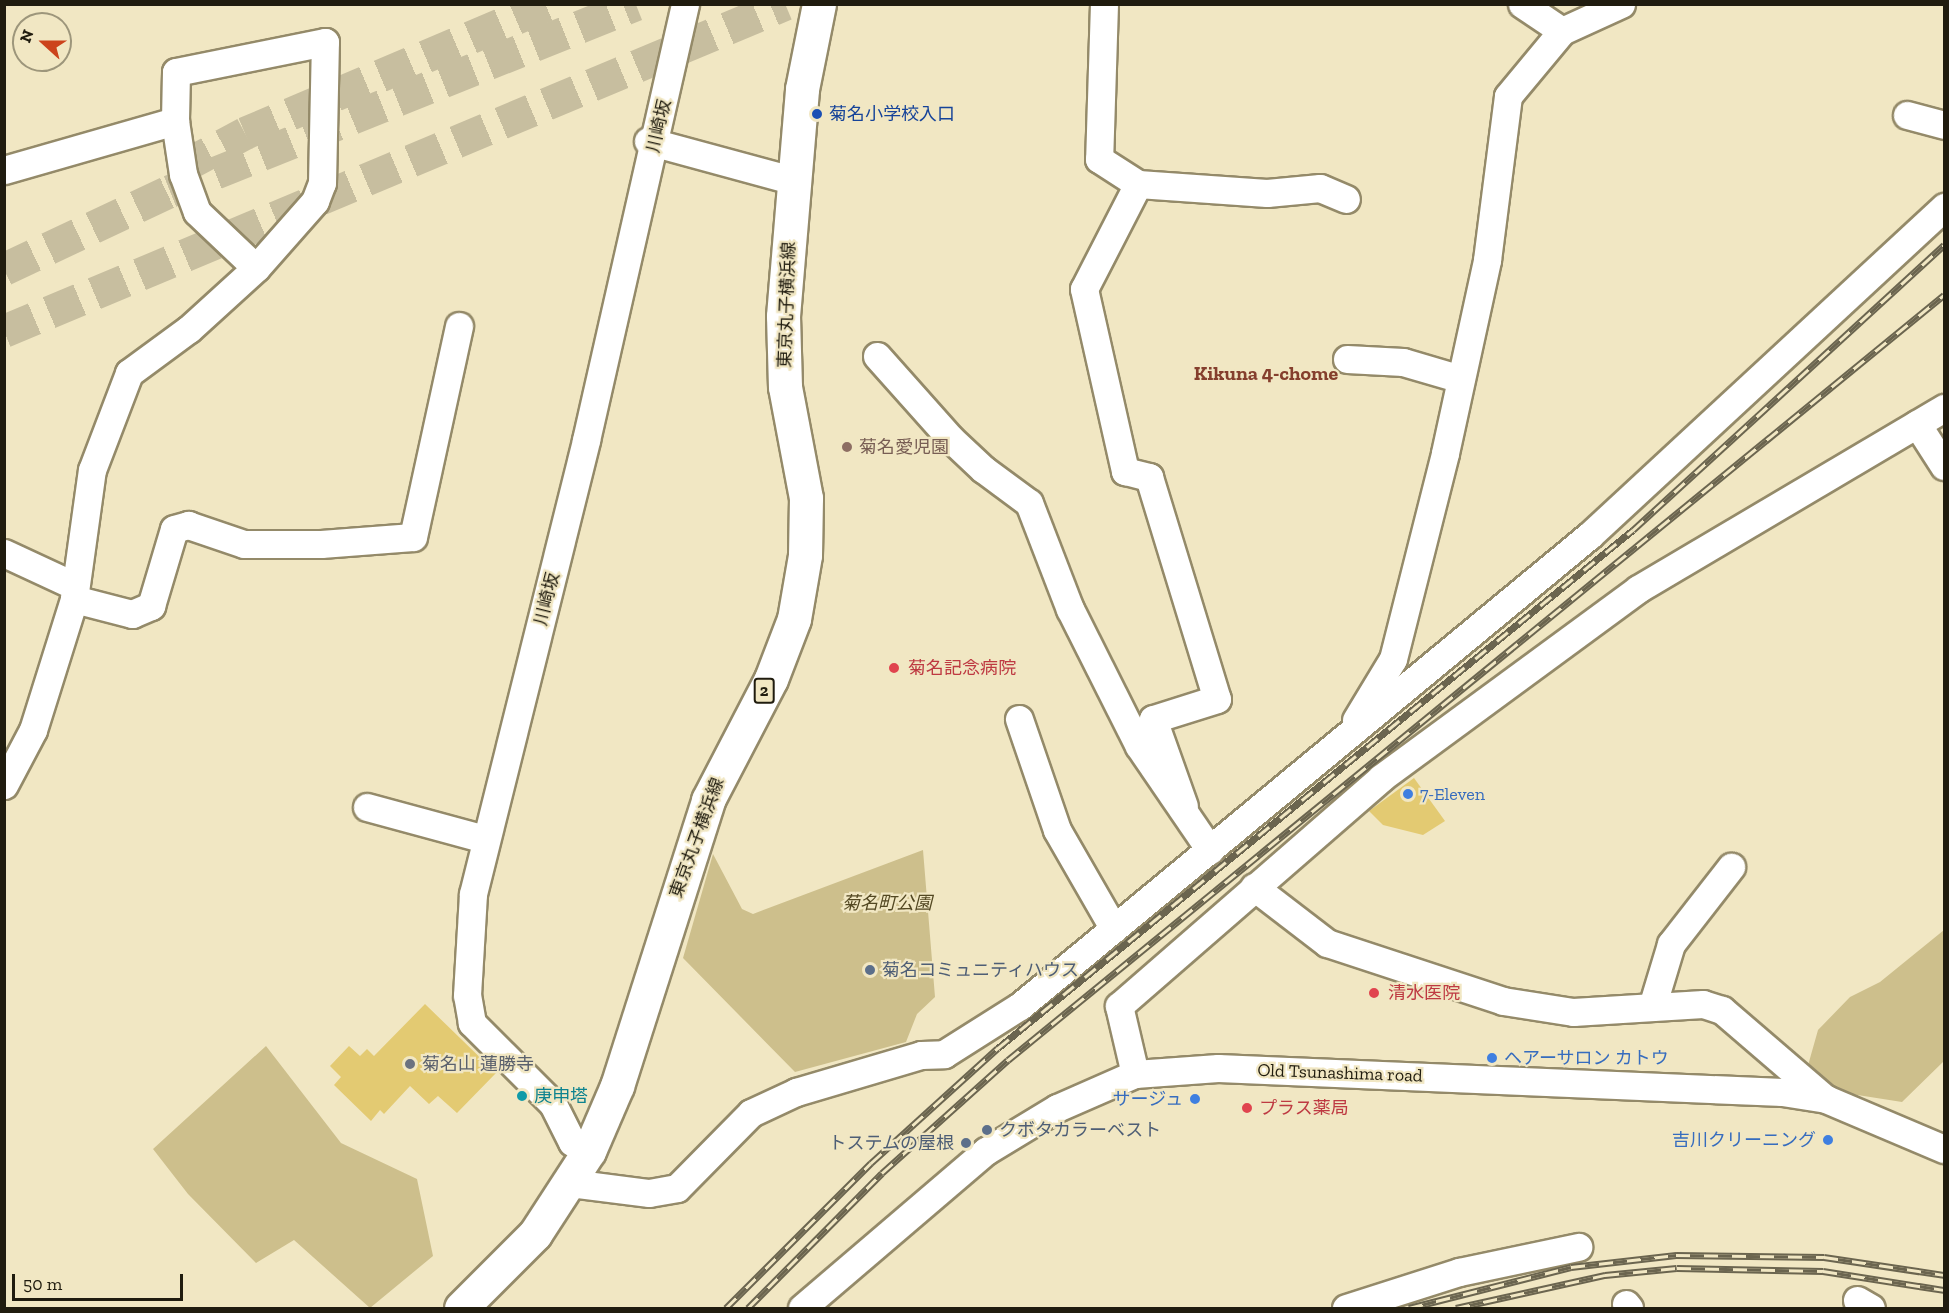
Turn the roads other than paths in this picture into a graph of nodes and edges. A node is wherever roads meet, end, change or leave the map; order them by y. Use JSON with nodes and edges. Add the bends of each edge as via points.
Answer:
{"nodes":[{"id":1,"x":685,"y":4,"type":"edge"},
{"id":2,"x":819,"y":4,"type":"edge"},
{"id":3,"x":1104,"y":4,"type":"edge"},
{"id":4,"x":1522,"y":4,"type":"edge"},
{"id":5,"x":1621,"y":4,"type":"edge"},
{"id":6,"x":1562,"y":31,"type":"junction"},
{"id":7,"x":1907,"y":115,"type":"dead end"},
{"id":8,"x":175,"y":121,"type":"junction"},
{"id":9,"x":1944,"y":125,"type":"edge"},
{"id":10,"x":652,"y":141,"type":"junction"},
{"id":11,"x":4,"y":170,"type":"edge"},
{"id":12,"x":795,"y":182,"type":"junction"},
{"id":13,"x":1138,"y":184,"type":"junction"},
{"id":14,"x":1346,"y":199,"type":"dead end"},
{"id":15,"x":1944,"y":207,"type":"edge"},
{"id":16,"x":255,"y":268,"type":"junction"},
{"id":17,"x":459,"y":326,"type":"dead end"},
{"id":18,"x":877,"y":356,"type":"dead end"},
{"id":19,"x":1347,"y":359,"type":"dead end"},
{"id":20,"x":1461,"y":380,"type":"junction"},
{"id":21,"x":1944,"y":408,"type":"edge"},
{"id":22,"x":1917,"y":424,"type":"junction"},
{"id":23,"x":1944,"y":466,"type":"edge"},
{"id":24,"x":4,"y":554,"type":"edge"},
{"id":25,"x":73,"y":592,"type":"junction"},
{"id":26,"x":1019,"y":719,"type":"dead end"},
{"id":27,"x":1346,"y":737,"type":"junction"},
{"id":28,"x":11,"y":758,"type":"edge"},
{"id":29,"x":4,"y":785,"type":"edge"},
{"id":30,"x":1184,"y":806,"type":"junction"},
{"id":31,"x":367,"y":807,"type":"dead end"},
{"id":32,"x":485,"y":840,"type":"junction"},
{"id":33,"x":1210,"y":850,"type":"junction"},
{"id":34,"x":1731,"y":867,"type":"dead end"},
{"id":35,"x":1254,"y":887,"type":"junction"},
{"id":36,"x":1114,"y":929,"type":"junction"},
{"id":37,"x":1652,"y":1007,"type":"junction"},
{"id":38,"x":1136,"y":1074,"type":"junction"},
{"id":39,"x":1826,"y":1099,"type":"junction"},
{"id":40,"x":1944,"y":1149,"type":"edge"},
{"id":41,"x":589,"y":1151,"type":"junction"},
{"id":42,"x":570,"y":1183,"type":"junction"},
{"id":43,"x":1578,"y":1247,"type":"dead end"},
{"id":44,"x":461,"y":1308,"type":"edge"},
{"id":45,"x":802,"y":1308,"type":"edge"},
{"id":46,"x":1346,"y":1308,"type":"edge"}],
"edges":[{"from":1,"to":10,"type":"street","name":"川崎坂"},
{"from":2,"to":12,"type":"main road","name":"東京丸子横浜線","number":"2","via":[[802,89]]},
{"from":3,"to":13,"type":"street","via":[[1099,159]]},
{"from":4,"to":6,"type":"street"},
{"from":5,"to":6,"type":"street"},
{"from":6,"to":20,"type":"street","via":[[1508,96],[1487,260]]},
{"from":7,"to":9,"type":"street"},
{"from":8,"to":11,"type":"street"},
{"from":8,"to":16,"type":"street","via":[[183,174],[196,212]]},
{"from":8,"to":16,"type":"street","via":[[176,72],[325,42],[322,183],[315,201]]},
{"from":10,"to":12,"type":"street"},
{"from":10,"to":32,"type":"street","name":"川崎坂"},
{"from":12,"to":41,"type":"main road","name":"東京丸子横浜線","number":"2","via":[[782,344],[785,387],[806,498],[801,590],[785,648],[708,800],[617,1086]]},
{"from":13,"to":14,"type":"street","via":[[1267,193],[1320,188]]},
{"from":13,"to":30,"type":"street","via":[[1084,290],[1125,471],[1149,477],[1218,699],[1153,719]]},
{"from":15,"to":27,"type":"street","via":[[1590,535]]},
{"from":16,"to":25,"type":"street","via":[[189,330],[129,373],[92,470]]},
{"from":17,"to":25,"type":"street","via":[[414,537],[321,544],[244,544],[188,525],[174,529],[151,606],[132,614]]},
{"from":18,"to":30,"type":"street","via":[[951,439],[1029,503],[1066,600],[1139,746]]},
{"from":19,"to":20,"type":"street","via":[[1403,362]]},
{"from":20,"to":27,"type":"street","via":[[1393,659]]},
{"from":21,"to":22,"type":"street"},
{"from":22,"to":23,"type":"street"},
{"from":22,"to":35,"type":"street","via":[[1638,589],[1381,778]]},
{"from":24,"to":25,"type":"street"},
{"from":25,"to":28,"type":"street","via":[[33,730]]},
{"from":26,"to":36,"type":"street","via":[[1057,830]]},
{"from":27,"to":33,"type":"street"},
{"from":28,"to":29,"type":"street"},
{"from":30,"to":33,"type":"street"},
{"from":31,"to":32,"type":"street"},
{"from":32,"to":41,"type":"street","name":"川崎坂","via":[[473,894],[467,995],[472,1023],[554,1104],[572,1142]]},
{"from":33,"to":36,"type":"street"},
{"from":34,"to":37,"type":"street","via":[[1671,944]]},
{"from":35,"to":37,"type":"street","via":[[1327,943],[1503,1001],[1573,1012]]},
{"from":35,"to":38,"type":"street","via":[[1119,1006]]},
{"from":36,"to":42,"type":"street","via":[[1020,1006],[944,1054],[921,1055],[796,1092],[751,1113],[677,1188],[649,1193]]},
{"from":37,"to":39,"type":"street","via":[[1703,1004],[1722,1010]]},
{"from":38,"to":39,"type":"street","name":"Old Tsunashima road","via":[[1218,1068],[1771,1091]]},
{"from":38,"to":45,"type":"street","name":"Old Tsunashima road","via":[[1057,1108],[986,1151]]},
{"from":39,"to":40,"type":"street","name":"Old Tsunashima road"},
{"from":41,"to":42,"type":"main road","name":"東京丸子横浜線","number":"2"},
{"from":42,"to":44,"type":"main road","name":"東京丸子横浜線","number":"2","via":[[512,1261]]},
{"from":43,"to":46,"type":"street","via":[[1458,1272]]}]}
